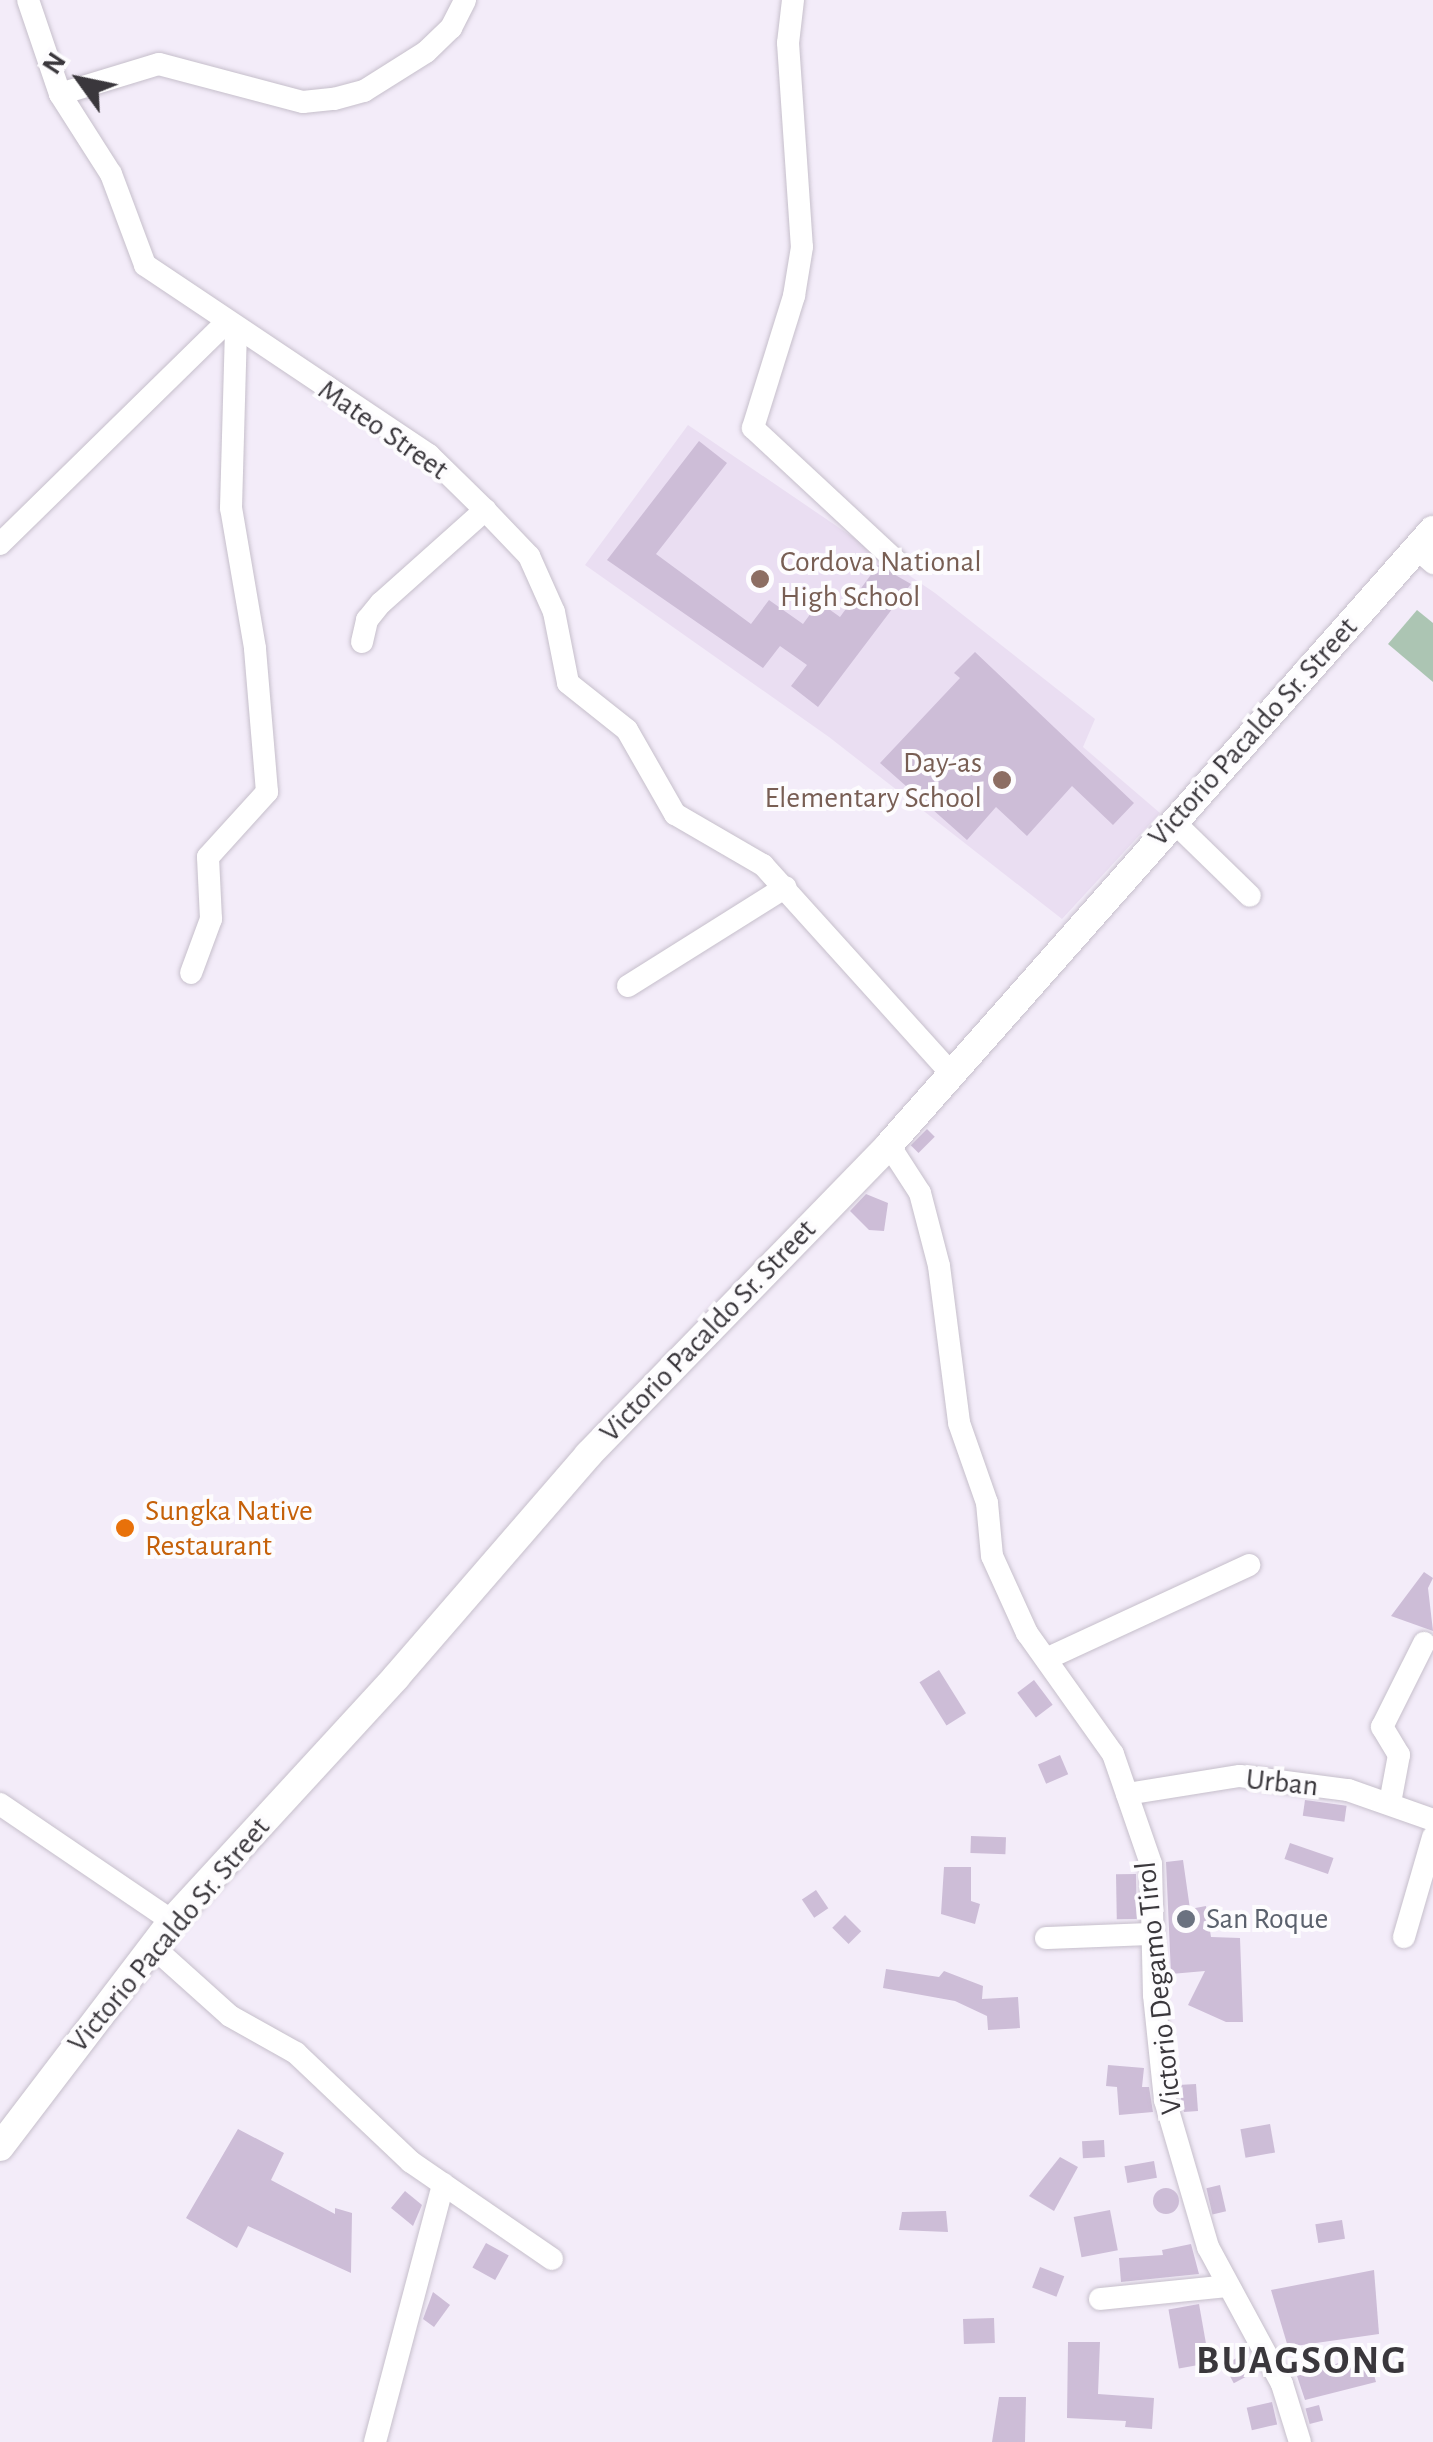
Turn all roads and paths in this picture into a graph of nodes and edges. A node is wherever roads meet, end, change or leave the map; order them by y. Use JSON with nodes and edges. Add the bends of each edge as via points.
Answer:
{"nodes":[{"id":1,"x":28,"y":0,"type":"edge"},
{"id":2,"x":465,"y":0,"type":"edge"},
{"id":3,"x":793,"y":0,"type":"edge"},
{"id":4,"x":60,"y":94,"type":"junction"},
{"id":5,"x":231,"y":326,"type":"junction"},
{"id":6,"x":485,"y":510,"type":"junction"},
{"id":7,"x":0,"y":544,"type":"edge"},
{"id":8,"x":1428,"y":547,"type":"edge"},
{"id":9,"x":896,"y":561,"type":"dead end"},
{"id":10,"x":362,"y":642,"type":"dead end"},
{"id":11,"x":1173,"y":821,"type":"junction"},
{"id":12,"x":786,"y":888,"type":"junction"},
{"id":13,"x":1250,"y":896,"type":"dead end"},
{"id":14,"x":191,"y":973,"type":"dead end"},
{"id":15,"x":628,"y":986,"type":"dead end"},
{"id":16,"x":950,"y":1072,"type":"junction"},
{"id":17,"x":889,"y":1145,"type":"junction"},
{"id":18,"x":1249,"y":1564,"type":"dead end"},
{"id":19,"x":1424,"y":1644,"type":"dead end"},
{"id":20,"x":1046,"y":1659,"type":"junction"},
{"id":21,"x":1127,"y":1794,"type":"junction"},
{"id":22,"x":1390,"y":1802,"type":"junction"},
{"id":23,"x":0,"y":1804,"type":"edge"},
{"id":24,"x":1433,"y":1820,"type":"edge"},
{"id":25,"x":1433,"y":1837,"type":"edge"},
{"id":26,"x":172,"y":1921,"type":"junction"},
{"id":27,"x":1151,"y":1934,"type":"junction"},
{"id":28,"x":1404,"y":1937,"type":"dead end"},
{"id":29,"x":1046,"y":1938,"type":"dead end"},
{"id":30,"x":152,"y":1946,"type":"junction"},
{"id":31,"x":0,"y":2147,"type":"edge"},
{"id":32,"x":443,"y":2184,"type":"junction"},
{"id":33,"x":552,"y":2259,"type":"dead end"},
{"id":34,"x":1228,"y":2286,"type":"junction"},
{"id":35,"x":1100,"y":2299,"type":"dead end"},
{"id":36,"x":375,"y":2442,"type":"edge"},
{"id":37,"x":1300,"y":2442,"type":"edge"}],
"edges":[{"from":1,"to":4,"type":"street","name":"Mateo Street"},
{"from":2,"to":4,"type":"street","via":[[452,28],[426,52],[364,91],[334,100],[303,102],[159,64]]},
{"from":3,"to":9,"type":"street","via":[[788,44],[802,247],[794,296],[752,428]]},
{"from":4,"to":5,"type":"street","name":"Mateo Street","via":[[111,174],[145,265]]},
{"from":5,"to":6,"type":"street","name":"Mateo Street","via":[[429,455]]},
{"from":5,"to":7,"type":"street"},
{"from":5,"to":14,"type":"street","via":[[231,508],[256,648],[267,792],[208,857],[211,920]]},
{"from":6,"to":10,"type":"street","via":[[381,603],[367,620]]},
{"from":6,"to":12,"type":"street","name":"Mateo Street","via":[[529,556],[554,612],[568,683],[627,730],[675,814],[763,865]]},
{"from":8,"to":11,"type":"street","name":"Victorio Pacaldo Sr. Street"},
{"from":11,"to":13,"type":"street"},
{"from":11,"to":16,"type":"street","name":"Victorio Pacaldo Sr. Street"},
{"from":12,"to":15,"type":"street"},
{"from":12,"to":16,"type":"street","name":"Mateo Street"},
{"from":16,"to":17,"type":"street","name":"Victorio Pacaldo Sr. Street"},
{"from":17,"to":20,"type":"street","name":"Victorio Degamo Tirol","via":[[920,1193],[939,1266],[959,1423],[987,1503],[992,1556]]},
{"from":17,"to":26,"type":"street","name":"Victorio Pacaldo Sr. Street","via":[[588,1455]]},
{"from":18,"to":20,"type":"street"},
{"from":19,"to":22,"type":"street","via":[[1382,1727],[1399,1756]]},
{"from":20,"to":21,"type":"street","name":"Victorio Degamo Tirol","via":[[1113,1754]]},
{"from":21,"to":22,"type":"street","name":"Urban","via":[[1240,1776]]},
{"from":21,"to":27,"type":"street","name":"Victorio Degamo Tirol","via":[[1151,1864]]},
{"from":22,"to":24,"type":"street","name":"Urban"},
{"from":23,"to":26,"type":"street"},
{"from":25,"to":28,"type":"street"},
{"from":26,"to":30,"type":"street","name":"Victorio Pacaldo Sr. Street"},
{"from":27,"to":29,"type":"street"},
{"from":27,"to":34,"type":"street","name":"Victorio Degamo Tirol","via":[[1165,2100],[1208,2247]]},
{"from":30,"to":31,"type":"street","name":"Victorio Pacaldo Sr. Street"},
{"from":30,"to":32,"type":"street","via":[[230,2016],[296,2054]]},
{"from":32,"to":33,"type":"street"},
{"from":32,"to":36,"type":"street"},
{"from":34,"to":35,"type":"street"},
{"from":34,"to":37,"type":"street","name":"Victorio Degamo Tirol","via":[[1282,2384]]}]}
